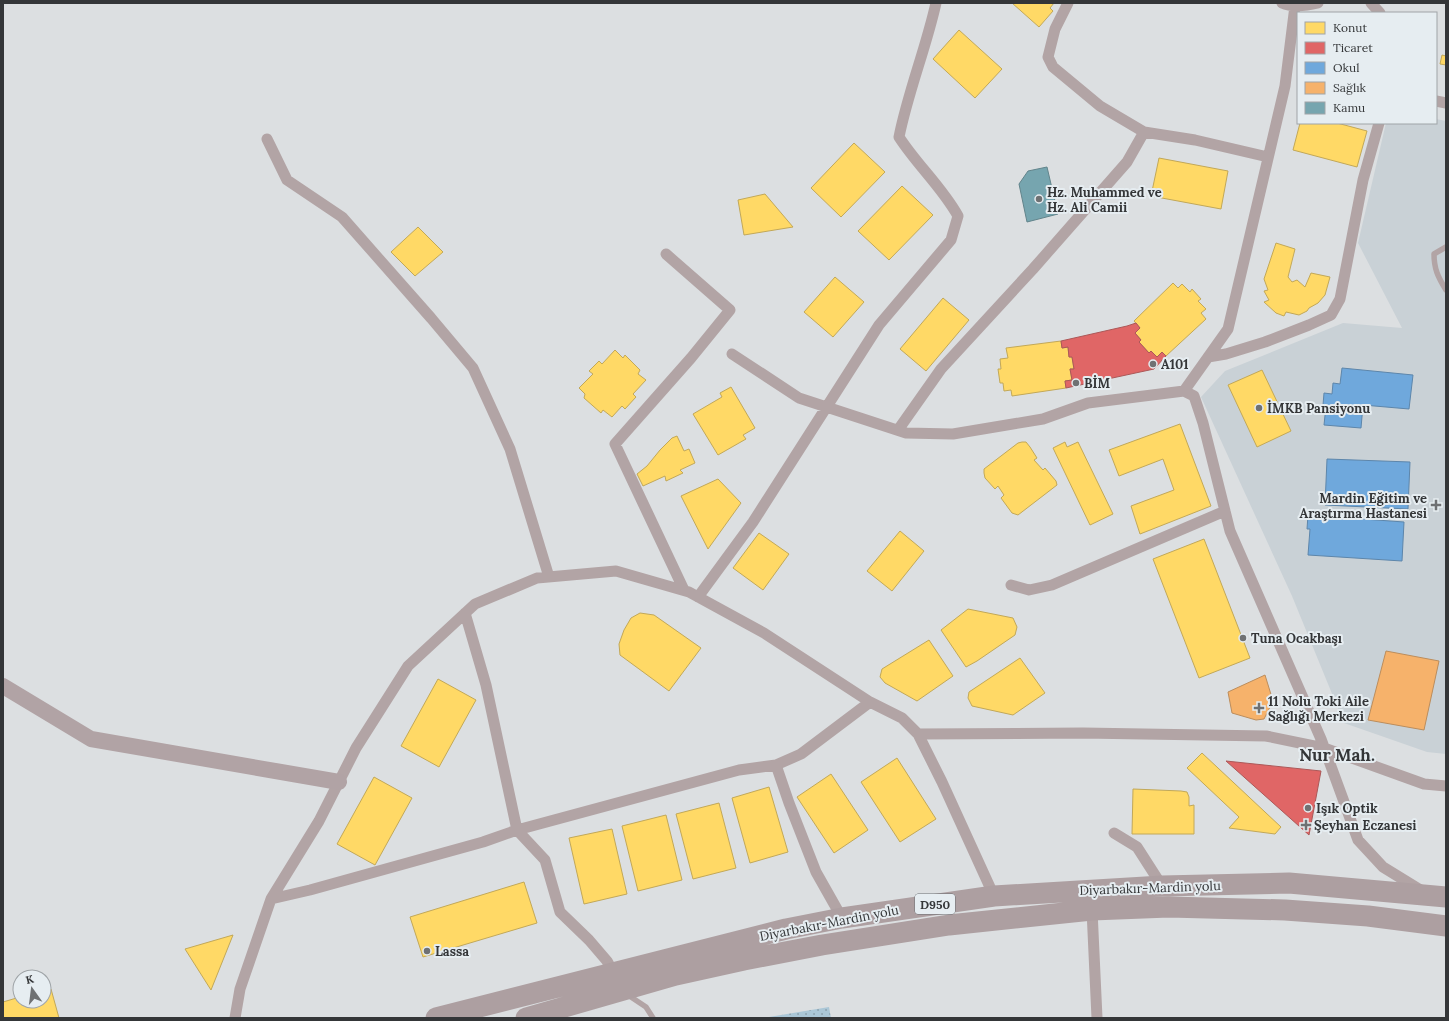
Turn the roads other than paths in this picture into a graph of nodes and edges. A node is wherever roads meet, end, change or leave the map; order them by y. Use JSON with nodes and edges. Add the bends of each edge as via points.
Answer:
{"nodes":[{"id":1,"x":936,"y":3,"type":"edge"},
{"id":2,"x":1068,"y":3,"type":"edge"},
{"id":3,"x":1282,"y":3,"type":"edge"},
{"id":4,"x":1318,"y":3,"type":"edge"},
{"id":5,"x":1371,"y":3,"type":"edge"},
{"id":6,"x":1295,"y":6,"type":"junction"},
{"id":7,"x":1379,"y":12,"type":"edge"},
{"id":8,"x":1379,"y":124,"type":"edge"},
{"id":9,"x":1144,"y":132,"type":"junction"},
{"id":10,"x":267,"y":138,"type":"dead end"},
{"id":11,"x":1268,"y":157,"type":"junction"},
{"id":12,"x":1446,"y":247,"type":"edge"},
{"id":13,"x":666,"y":254,"type":"dead end"},
{"id":14,"x":1446,"y":290,"type":"edge"},
{"id":15,"x":732,"y":354,"type":"dead end"},
{"id":16,"x":1208,"y":358,"type":"junction"},
{"id":17,"x":1184,"y":391,"type":"junction"},
{"id":18,"x":827,"y":407,"type":"junction"},
{"id":19,"x":898,"y":430,"type":"junction"},
{"id":20,"x":1225,"y":511,"type":"junction"},
{"id":21,"x":549,"y":577,"type":"junction"},
{"id":22,"x":1011,"y":585,"type":"dead end"},
{"id":23,"x":684,"y":590,"type":"junction"},
{"id":24,"x":698,"y":597,"type":"junction"},
{"id":25,"x":465,"y":613,"type":"junction"},
{"id":26,"x":3,"y":686,"type":"edge"},
{"id":27,"x":870,"y":702,"type":"junction"},
{"id":28,"x":918,"y":734,"type":"junction"},
{"id":29,"x":1324,"y":748,"type":"junction"},
{"id":30,"x":776,"y":765,"type":"junction"},
{"id":31,"x":339,"y":782,"type":"junction"},
{"id":32,"x":1446,"y":786,"type":"edge"},
{"id":33,"x":517,"y":830,"type":"junction"},
{"id":34,"x":1114,"y":833,"type":"dead end"},
{"id":35,"x":1162,"y":886,"type":"junction"},
{"id":36,"x":1437,"y":895,"type":"edge"},
{"id":37,"x":994,"y":896,"type":"junction"},
{"id":38,"x":271,"y":899,"type":"junction"},
{"id":39,"x":1092,"y":910,"type":"junction"},
{"id":40,"x":842,"y":918,"type":"junction"},
{"id":41,"x":1446,"y":926,"type":"edge"},
{"id":42,"x":617,"y":982,"type":"junction"},
{"id":43,"x":234,"y":1018,"type":"edge"},
{"id":44,"x":436,"y":1018,"type":"edge"},
{"id":45,"x":526,"y":1018,"type":"edge"},
{"id":46,"x":653,"y":1018,"type":"edge"},
{"id":47,"x":1097,"y":1018,"type":"edge"}],
"edges":[{"from":1,"to":18,"type":"street","via":[[899,137],[949,200],[958,216],[951,240],[879,325]]},
{"from":2,"to":9,"type":"street","via":[[1055,29],[1048,56],[1053,67],[1100,106]]},
{"from":3,"to":6,"type":"street"},
{"from":4,"to":6,"type":"street"},
{"from":5,"to":7,"type":"street"},
{"from":6,"to":11,"type":"street","via":[[1285,86]]},
{"from":8,"to":16,"type":"street","via":[[1363,180],[1340,299],[1330,315],[1265,342]]},
{"from":9,"to":11,"type":"street","via":[[1195,140]]},
{"from":9,"to":19,"type":"street","via":[[1127,162],[941,369]]},
{"from":10,"to":21,"type":"street","via":[[287,180],[342,217],[473,368],[510,450]]},
{"from":11,"to":16,"type":"street","via":[[1228,329]]},
{"from":12,"to":14,"type":"lane","via":[[1434,254],[1434,265]]},
{"from":13,"to":23,"type":"street","via":[[730,310],[615,444]]},
{"from":15,"to":18,"type":"street","via":[[798,398]]},
{"from":16,"to":17,"type":"street"},
{"from":17,"to":19,"type":"street","via":[[1088,403],[1044,419],[953,434],[906,433]]},
{"from":17,"to":20,"type":"street","via":[[1194,396]]},
{"from":18,"to":19,"type":"street"},
{"from":18,"to":24,"type":"street","via":[[753,522]]},
{"from":20,"to":22,"type":"street","via":[[1052,584],[1029,590]]},
{"from":20,"to":29,"type":"street","via":[[1230,531]]},
{"from":21,"to":23,"type":"street","via":[[616,571]]},
{"from":21,"to":25,"type":"street","via":[[537,578],[475,604]]},
{"from":23,"to":24,"type":"street"},
{"from":24,"to":27,"type":"street","via":[[764,633]]},
{"from":25,"to":31,"type":"street","via":[[408,666],[356,748]]},
{"from":25,"to":33,"type":"street","via":[[486,685]]},
{"from":26,"to":31,"type":"street","via":[[91,739]]},
{"from":27,"to":28,"type":"street","via":[[902,718]]},
{"from":27,"to":30,"type":"street","via":[[801,754]]},
{"from":28,"to":29,"type":"street","via":[[1266,736]]},
{"from":28,"to":37,"type":"street"},
{"from":29,"to":32,"type":"street","via":[[1424,784]]},
{"from":29,"to":36,"type":"street","via":[[1358,840],[1383,867]]},
{"from":30,"to":33,"type":"street","via":[[739,770]]},
{"from":30,"to":40,"type":"street","via":[[816,872]]},
{"from":31,"to":38,"type":"street","via":[[319,821]]},
{"from":33,"to":38,"type":"street","via":[[483,842]]},
{"from":33,"to":42,"type":"street","via":[[545,860],[560,912],[607,962]]},
{"from":34,"to":35,"type":"street","via":[[1137,847]]},
{"from":35,"to":36,"type":"highway","name":"Diyarbakır-Mardin yolu","number":"D950","via":[[1289,883]]},
{"from":35,"to":37,"type":"highway","name":"Diyarbakır-Mardin yolu","number":"D950"},
{"from":37,"to":40,"type":"highway","name":"Diyarbakır-Mardin yolu","number":"D950"},
{"from":38,"to":43,"type":"street","via":[[240,989]]},
{"from":39,"to":41,"type":"highway","name":"Diyarbakır-Mardin yolu","number":"D950","via":[[1169,907],[1286,910],[1368,916]]},
{"from":39,"to":42,"type":"highway","name":"Diyarbakır-Mardin yolu","number":"D950","via":[[949,925],[822,945],[691,972]]},
{"from":39,"to":47,"type":"street"},
{"from":40,"to":42,"type":"highway","name":"Diyarbakır-Mardin yolu","number":"D950","via":[[786,929]]},
{"from":42,"to":44,"type":"highway","name":"Diyarbakır-Mardin yolu","number":"D950"},
{"from":42,"to":45,"type":"highway","name":"Diyarbakır-Mardin yolu","number":"D950"},
{"from":42,"to":46,"type":"lane","via":[[646,1007]]}]}
